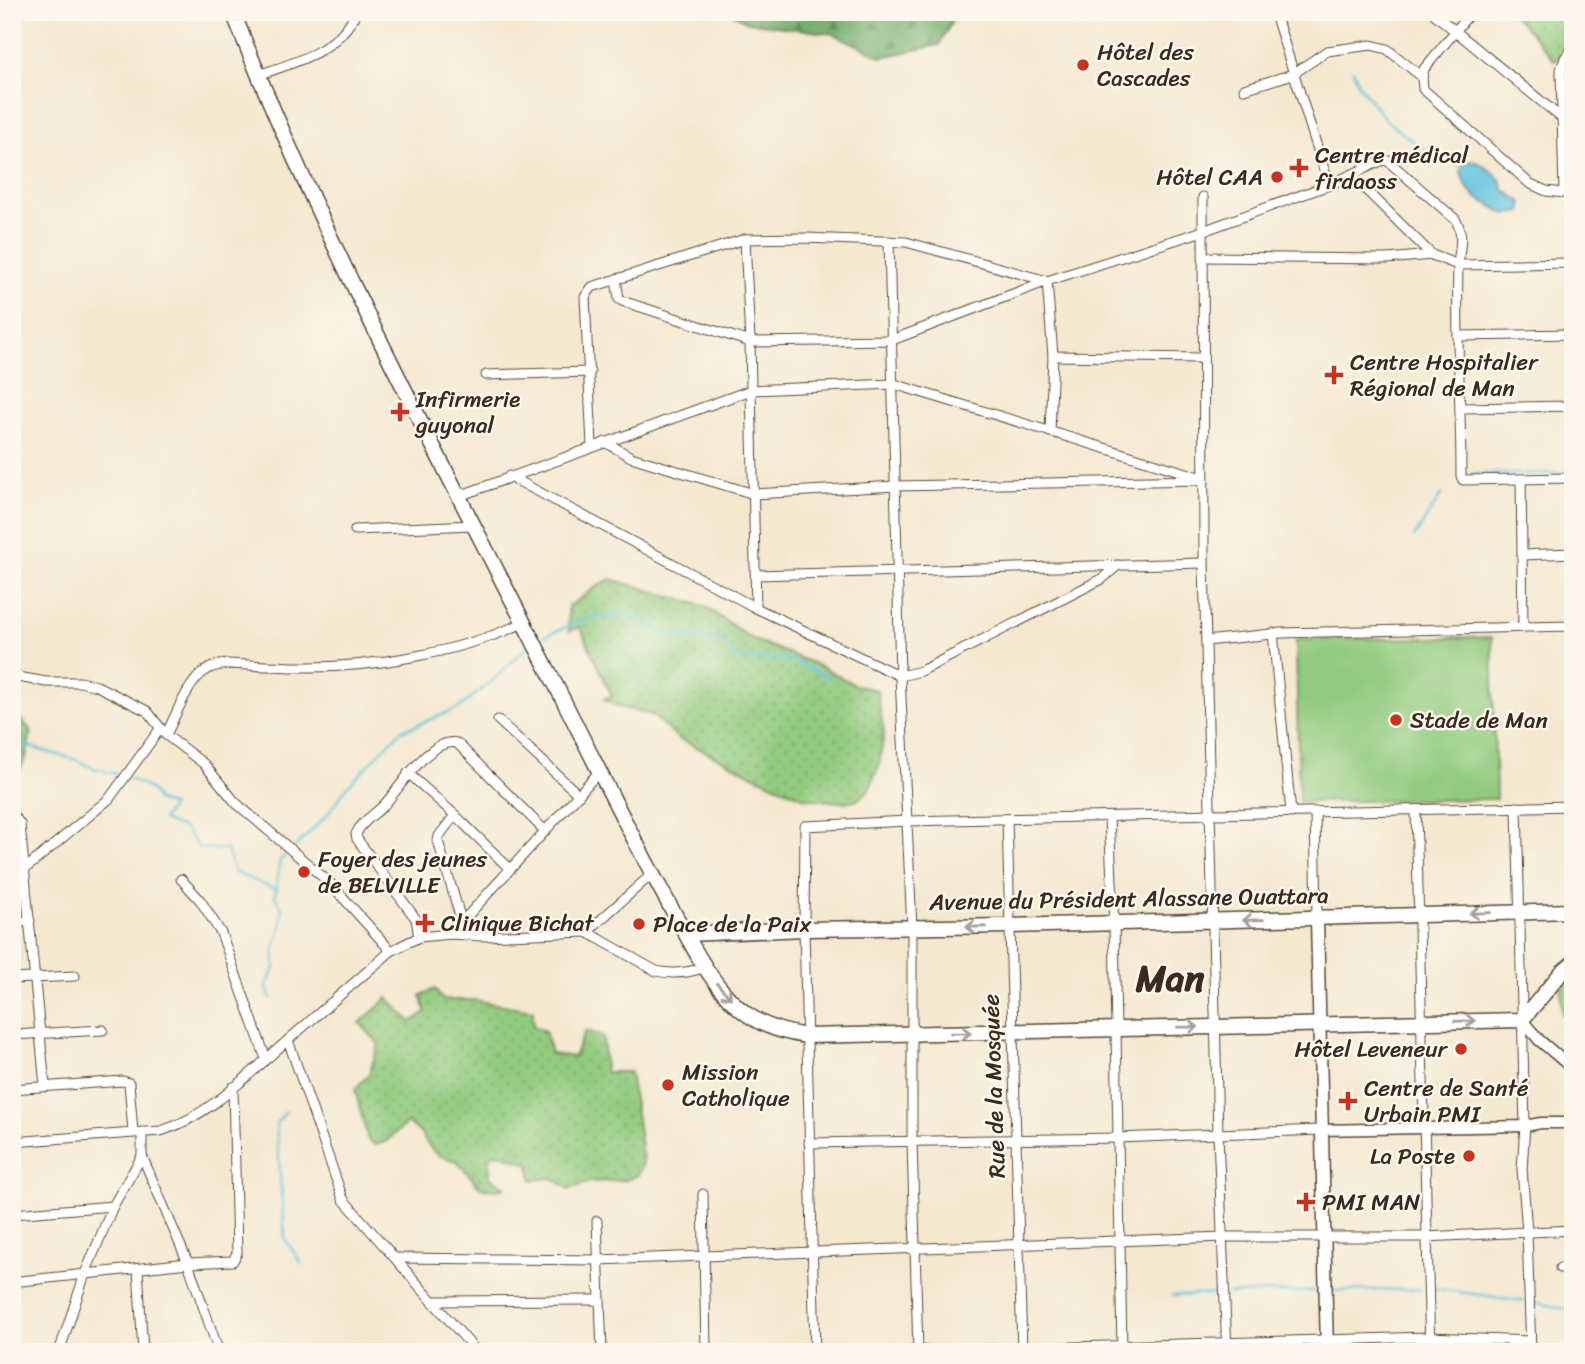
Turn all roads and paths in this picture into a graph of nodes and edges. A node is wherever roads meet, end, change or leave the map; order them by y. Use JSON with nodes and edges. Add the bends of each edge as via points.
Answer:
{"nodes":[{"id":1,"x":233,"y":12,"type":"edge"},
{"id":2,"x":356,"y":12,"type":"edge"},
{"id":3,"x":1278,"y":12,"type":"edge"},
{"id":4,"x":1432,"y":12,"type":"edge"},
{"id":5,"x":1471,"y":12,"type":"edge"},
{"id":6,"x":1455,"y":32,"type":"junction"},
{"id":7,"x":1573,"y":49,"type":"edge"},
{"id":8,"x":1293,"y":74,"type":"junction"},
{"id":9,"x":258,"y":75,"type":"junction"},
{"id":10,"x":1422,"y":77,"type":"junction"},
{"id":11,"x":1244,"y":89,"type":"dead end"},
{"id":12,"x":1564,"y":120,"type":"junction"},
{"id":13,"x":1351,"y":174,"type":"junction"},
{"id":14,"x":1329,"y":185,"type":"junction"},
{"id":15,"x":1568,"y":194,"type":"edge"},
{"id":16,"x":1203,"y":197,"type":"dead end"},
{"id":17,"x":1203,"y":231,"type":"junction"},
{"id":18,"x":745,"y":239,"type":"junction"},
{"id":19,"x":890,"y":241,"type":"junction"},
{"id":20,"x":1432,"y":256,"type":"junction"},
{"id":21,"x":1205,"y":257,"type":"junction"},
{"id":22,"x":1573,"y":263,"type":"edge"},
{"id":23,"x":1458,"y":265,"type":"junction"},
{"id":24,"x":616,"y":279,"type":"junction"},
{"id":25,"x":1047,"y":281,"type":"junction"},
{"id":26,"x":1573,"y":334,"type":"edge"},
{"id":27,"x":1459,"y":336,"type":"junction"},
{"id":28,"x":892,"y":340,"type":"junction"},
{"id":29,"x":750,"y":342,"type":"junction"},
{"id":30,"x":1053,"y":356,"type":"junction"},
{"id":31,"x":1202,"y":358,"type":"junction"},
{"id":32,"x":590,"y":372,"type":"junction"},
{"id":33,"x":486,"y":375,"type":"dead end"},
{"id":34,"x":894,"y":384,"type":"junction"},
{"id":35,"x":751,"y":390,"type":"junction"},
{"id":36,"x":1573,"y":406,"type":"edge"},
{"id":37,"x":1461,"y":408,"type":"junction"},
{"id":38,"x":1050,"y":432,"type":"junction"},
{"id":39,"x":605,"y":442,"type":"junction"},
{"id":40,"x":592,"y":446,"type":"junction"},
{"id":41,"x":509,"y":476,"type":"junction"},
{"id":42,"x":1573,"y":478,"type":"edge"},
{"id":43,"x":1203,"y":479,"type":"junction"},
{"id":44,"x":1521,"y":480,"type":"junction"},
{"id":45,"x":896,"y":486,"type":"junction"},
{"id":46,"x":754,"y":494,"type":"junction"},
{"id":47,"x":459,"y":496,"type":"junction"},
{"id":48,"x":474,"y":525,"type":"junction"},
{"id":49,"x":355,"y":530,"type":"dead end"},
{"id":50,"x":1573,"y":552,"type":"edge"},
{"id":51,"x":1522,"y":555,"type":"junction"},
{"id":52,"x":1204,"y":563,"type":"junction"},
{"id":53,"x":1118,"y":565,"type":"junction"},
{"id":54,"x":897,"y":571,"type":"junction"},
{"id":55,"x":756,"y":575,"type":"junction"},
{"id":56,"x":756,"y":608,"type":"junction"},
{"id":57,"x":523,"y":623,"type":"junction"},
{"id":58,"x":1523,"y":626,"type":"junction"},
{"id":59,"x":1573,"y":626,"type":"edge"},
{"id":60,"x":1273,"y":633,"type":"junction"},
{"id":61,"x":1206,"y":641,"type":"junction"},
{"id":62,"x":12,"y":676,"type":"edge"},
{"id":63,"x":900,"y":676,"type":"junction"},
{"id":64,"x":498,"y":720,"type":"dead end"},
{"id":65,"x":163,"y":732,"type":"junction"},
{"id":66,"x":599,"y":772,"type":"junction"},
{"id":67,"x":408,"y":774,"type":"junction"},
{"id":68,"x":579,"y":795,"type":"junction"},
{"id":69,"x":1573,"y":806,"type":"edge"},
{"id":70,"x":1517,"y":807,"type":"junction"},
{"id":71,"x":1416,"y":810,"type":"junction"},
{"id":72,"x":1315,"y":812,"type":"junction"},
{"id":73,"x":1292,"y":813,"type":"junction"},
{"id":74,"x":12,"y":814,"type":"edge"},
{"id":75,"x":455,"y":815,"type":"junction"},
{"id":76,"x":1210,"y":815,"type":"junction"},
{"id":77,"x":1109,"y":817,"type":"junction"},
{"id":78,"x":1007,"y":820,"type":"junction"},
{"id":79,"x":908,"y":821,"type":"junction"},
{"id":80,"x":545,"y":831,"type":"junction"},
{"id":81,"x":25,"y":869,"type":"junction"},
{"id":82,"x":510,"y":869,"type":"junction"},
{"id":83,"x":12,"y":870,"type":"edge"},
{"id":84,"x":652,"y":874,"type":"junction"},
{"id":85,"x":181,"y":879,"type":"dead end"},
{"id":86,"x":1520,"y":911,"type":"junction"},
{"id":87,"x":1573,"y":911,"type":"edge"},
{"id":88,"x":1417,"y":915,"type":"junction"},
{"id":89,"x":1317,"y":918,"type":"junction"},
{"id":90,"x":461,"y":920,"type":"junction"},
{"id":91,"x":30,"y":921,"type":"junction"},
{"id":92,"x":1213,"y":922,"type":"junction"},
{"id":93,"x":12,"y":923,"type":"edge"},
{"id":94,"x":1114,"y":924,"type":"junction"},
{"id":95,"x":1009,"y":926,"type":"junction"},
{"id":96,"x":912,"y":928,"type":"junction"},
{"id":97,"x":804,"y":929,"type":"junction"},
{"id":98,"x":587,"y":932,"type":"junction"},
{"id":99,"x":451,"y":934,"type":"junction"},
{"id":100,"x":687,"y":934,"type":"junction"},
{"id":101,"x":419,"y":937,"type":"junction"},
{"id":102,"x":391,"y":951,"type":"junction"},
{"id":103,"x":1573,"y":963,"type":"edge"},
{"id":104,"x":705,"y":967,"type":"junction"},
{"id":105,"x":75,"y":975,"type":"dead end"},
{"id":106,"x":36,"y":977,"type":"junction"},
{"id":107,"x":12,"y":979,"type":"edge"},
{"id":108,"x":1522,"y":1020,"type":"junction"},
{"id":109,"x":1422,"y":1022,"type":"junction"},
{"id":110,"x":1319,"y":1024,"type":"junction"},
{"id":111,"x":1216,"y":1027,"type":"junction"},
{"id":112,"x":1116,"y":1029,"type":"junction"},
{"id":113,"x":103,"y":1030,"type":"dead end"},
{"id":114,"x":1012,"y":1031,"type":"junction"},
{"id":115,"x":39,"y":1032,"type":"junction"},
{"id":116,"x":913,"y":1034,"type":"junction"},
{"id":117,"x":12,"y":1035,"type":"edge"},
{"id":118,"x":806,"y":1036,"type":"junction"},
{"id":119,"x":288,"y":1040,"type":"junction"},
{"id":120,"x":266,"y":1059,"type":"junction"},
{"id":121,"x":1573,"y":1069,"type":"edge"},
{"id":122,"x":45,"y":1086,"type":"junction"},
{"id":123,"x":233,"y":1087,"type":"junction"},
{"id":124,"x":12,"y":1089,"type":"edge"},
{"id":125,"x":1573,"y":1123,"type":"edge"},
{"id":126,"x":1524,"y":1126,"type":"junction"},
{"id":127,"x":1423,"y":1128,"type":"junction"},
{"id":128,"x":1320,"y":1130,"type":"junction"},
{"id":129,"x":138,"y":1132,"type":"junction"},
{"id":130,"x":1219,"y":1135,"type":"junction"},
{"id":131,"x":1118,"y":1138,"type":"junction"},
{"id":132,"x":912,"y":1140,"type":"junction"},
{"id":133,"x":1015,"y":1141,"type":"junction"},
{"id":134,"x":12,"y":1142,"type":"edge"},
{"id":135,"x":809,"y":1143,"type":"junction"},
{"id":136,"x":142,"y":1156,"type":"junction"},
{"id":137,"x":703,"y":1194,"type":"dead end"},
{"id":138,"x":113,"y":1206,"type":"junction"},
{"id":139,"x":12,"y":1214,"type":"edge"},
{"id":140,"x":597,"y":1221,"type":"dead end"},
{"id":141,"x":1573,"y":1230,"type":"edge"},
{"id":142,"x":1527,"y":1231,"type":"junction"},
{"id":143,"x":1224,"y":1237,"type":"junction"},
{"id":144,"x":1324,"y":1237,"type":"junction"},
{"id":145,"x":1425,"y":1237,"type":"junction"},
{"id":146,"x":1120,"y":1241,"type":"junction"},
{"id":147,"x":1018,"y":1244,"type":"junction"},
{"id":148,"x":915,"y":1247,"type":"junction"},
{"id":149,"x":812,"y":1250,"type":"junction"},
{"id":150,"x":705,"y":1257,"type":"junction"},
{"id":151,"x":396,"y":1258,"type":"junction"},
{"id":152,"x":598,"y":1260,"type":"junction"},
{"id":153,"x":188,"y":1263,"type":"junction"},
{"id":154,"x":1560,"y":1268,"type":"dead end"},
{"id":155,"x":1573,"y":1268,"type":"edge"},
{"id":156,"x":138,"y":1269,"type":"junction"},
{"id":157,"x":85,"y":1274,"type":"junction"},
{"id":158,"x":12,"y":1282,"type":"edge"},
{"id":159,"x":598,"y":1300,"type":"junction"},
{"id":160,"x":435,"y":1301,"type":"junction"},
{"id":161,"x":1429,"y":1337,"type":"junction"},
{"id":162,"x":1530,"y":1341,"type":"junction"},
{"id":163,"x":1327,"y":1346,"type":"edge"},
{"id":164,"x":1227,"y":1347,"type":"edge"},
{"id":165,"x":1122,"y":1349,"type":"edge"},
{"id":166,"x":918,"y":1351,"type":"edge"},
{"id":167,"x":1022,"y":1351,"type":"edge"},
{"id":168,"x":59,"y":1352,"type":"edge"},
{"id":169,"x":143,"y":1352,"type":"edge"},
{"id":170,"x":219,"y":1352,"type":"edge"},
{"id":171,"x":477,"y":1352,"type":"edge"},
{"id":172,"x":602,"y":1352,"type":"edge"},
{"id":173,"x":706,"y":1352,"type":"edge"},
{"id":174,"x":815,"y":1352,"type":"edge"},
{"id":175,"x":889,"y":1352,"type":"edge"},
{"id":176,"x":1430,"y":1352,"type":"edge"},
{"id":177,"x":1531,"y":1352,"type":"edge"}],
"edges":[{"from":1,"to":9,"type":"main road"},
{"from":2,"to":9,"type":"street","via":[[347,29],[314,55]]},
{"from":3,"to":8,"type":"street"},
{"from":4,"to":6,"type":"street"},
{"from":5,"to":6,"type":"street"},
{"from":6,"to":10,"type":"street"},
{"from":6,"to":12,"type":"street"},
{"from":7,"to":12,"type":"street","via":[[1561,70]]},
{"from":8,"to":10,"type":"street","via":[[1327,51],[1371,45],[1387,49]]},
{"from":8,"to":11,"type":"street"},
{"from":8,"to":14,"type":"street"},
{"from":9,"to":47,"type":"main road","via":[[334,247]]},
{"from":10,"to":15,"type":"street","via":[[1427,95],[1529,183]]},
{"from":12,"to":15,"type":"street"},
{"from":13,"to":14,"type":"street"},
{"from":13,"to":20,"type":"street"},
{"from":13,"to":23,"type":"street","via":[[1375,161],[1388,161],[1455,219],[1462,232]]},
{"from":14,"to":17,"type":"street"},
{"from":16,"to":17,"type":"street"},
{"from":17,"to":21,"type":"street"},
{"from":17,"to":25,"type":"street"},
{"from":18,"to":19,"type":"street"},
{"from":18,"to":24,"type":"street"},
{"from":18,"to":29,"type":"street"},
{"from":19,"to":25,"type":"street"},
{"from":19,"to":28,"type":"street"},
{"from":20,"to":21,"type":"street"},
{"from":20,"to":23,"type":"street"},
{"from":21,"to":31,"type":"street"},
{"from":22,"to":23,"type":"street"},
{"from":23,"to":27,"type":"street"},
{"from":24,"to":29,"type":"street","via":[[622,301]]},
{"from":24,"to":32,"type":"street","via":[[592,287],[585,297]]},
{"from":25,"to":28,"type":"street"},
{"from":25,"to":30,"type":"street"},
{"from":26,"to":27,"type":"street"},
{"from":27,"to":37,"type":"street"},
{"from":28,"to":29,"type":"street"},
{"from":28,"to":34,"type":"street"},
{"from":29,"to":35,"type":"street"},
{"from":30,"to":31,"type":"street"},
{"from":30,"to":38,"type":"street"},
{"from":31,"to":43,"type":"street"},
{"from":32,"to":33,"type":"street"},
{"from":32,"to":40,"type":"street"},
{"from":34,"to":35,"type":"street"},
{"from":34,"to":38,"type":"street"},
{"from":34,"to":45,"type":"street"},
{"from":35,"to":39,"type":"street"},
{"from":35,"to":46,"type":"street"},
{"from":36,"to":37,"type":"street"},
{"from":37,"to":44,"type":"street","via":[[1461,477],[1466,482]]},
{"from":38,"to":43,"type":"street"},
{"from":39,"to":40,"type":"street"},
{"from":39,"to":46,"type":"street","via":[[631,457]]},
{"from":40,"to":41,"type":"street"},
{"from":41,"to":47,"type":"street"},
{"from":41,"to":56,"type":"street"},
{"from":42,"to":44,"type":"street"},
{"from":43,"to":45,"type":"street"},
{"from":43,"to":52,"type":"street"},
{"from":44,"to":51,"type":"street"},
{"from":45,"to":46,"type":"street"},
{"from":45,"to":54,"type":"street"},
{"from":46,"to":55,"type":"street"},
{"from":47,"to":48,"type":"main road"},
{"from":48,"to":49,"type":"street"},
{"from":48,"to":57,"type":"main road"},
{"from":50,"to":51,"type":"street"},
{"from":51,"to":58,"type":"street"},
{"from":52,"to":53,"type":"street"},
{"from":52,"to":61,"type":"street"},
{"from":53,"to":54,"type":"street"},
{"from":53,"to":63,"type":"street","via":[[1102,579],[921,671]]},
{"from":54,"to":55,"type":"street"},
{"from":54,"to":63,"type":"street"},
{"from":55,"to":56,"type":"street"},
{"from":56,"to":63,"type":"street"},
{"from":57,"to":65,"type":"street","via":[[468,645],[377,662],[214,666],[203,671]]},
{"from":57,"to":66,"type":"main road"},
{"from":58,"to":59,"type":"street"},
{"from":58,"to":60,"type":"street"},
{"from":60,"to":61,"type":"street"},
{"from":60,"to":73,"type":"street"},
{"from":61,"to":76,"type":"street"},
{"from":62,"to":65,"type":"street","via":[[96,686],[147,711]]},
{"from":63,"to":79,"type":"street"},
{"from":64,"to":68,"type":"street"},
{"from":65,"to":81,"type":"street","via":[[97,810]]},
{"from":65,"to":102,"type":"street","via":[[196,756],[236,803],[330,883]]},
{"from":66,"to":68,"type":"street"},
{"from":66,"to":84,"type":"main road"},
{"from":67,"to":75,"type":"street"},
{"from":67,"to":80,"type":"street","via":[[444,744],[457,743]]},
{"from":67,"to":101,"type":"street","via":[[356,834],[416,919]]},
{"from":68,"to":80,"type":"street"},
{"from":69,"to":70,"type":"street"},
{"from":70,"to":71,"type":"street"},
{"from":70,"to":86,"type":"street"},
{"from":71,"to":72,"type":"street"},
{"from":71,"to":88,"type":"street"},
{"from":72,"to":73,"type":"street"},
{"from":72,"to":89,"type":"street"},
{"from":73,"to":76,"type":"street"},
{"from":74,"to":81,"type":"street","via":[[20,824]]},
{"from":75,"to":82,"type":"street"},
{"from":75,"to":90,"type":"street","via":[[438,841]]},
{"from":76,"to":77,"type":"street"},
{"from":76,"to":92,"type":"street"},
{"from":77,"to":78,"type":"street"},
{"from":77,"to":94,"type":"street"},
{"from":78,"to":79,"type":"street"},
{"from":78,"to":95,"type":"street","name":"Rue de la Mosquée"},
{"from":79,"to":96,"type":"street"},
{"from":79,"to":97,"type":"street","via":[[805,826]]},
{"from":80,"to":82,"type":"street"},
{"from":81,"to":83,"type":"street"},
{"from":81,"to":91,"type":"street"},
{"from":82,"to":90,"type":"street"},
{"from":84,"to":98,"type":"street"},
{"from":84,"to":100,"type":"main road"},
{"from":85,"to":120,"type":"street","via":[[221,933]]},
{"from":86,"to":87,"type":"main road","name":"Avenue du Président Alassane Ouattara"},
{"from":86,"to":88,"type":"main road","name":"Avenue du Président Alassane Ouattara","one_way":true},
{"from":86,"to":108,"type":"street"},
{"from":88,"to":89,"type":"main road","name":"Avenue du Président Alassane Ouattara"},
{"from":88,"to":109,"type":"street"},
{"from":89,"to":92,"type":"main road","name":"Avenue du Président Alassane Ouattara","one_way":true},
{"from":89,"to":110,"type":"main road"},
{"from":90,"to":99,"type":"street"},
{"from":91,"to":93,"type":"street"},
{"from":91,"to":106,"type":"street"},
{"from":92,"to":94,"type":"main road","name":"Avenue du Président Alassane Ouattara"},
{"from":92,"to":111,"type":"street"},
{"from":94,"to":95,"type":"main road","name":"Avenue du Président Alassane Ouattara"},
{"from":94,"to":112,"type":"street"},
{"from":95,"to":96,"type":"main road","name":"Avenue du Président Alassane Ouattara","one_way":true},
{"from":95,"to":114,"type":"street","name":"Rue de la Mosquée"},
{"from":96,"to":97,"type":"main road","name":"Avenue du Président Alassane Ouattara"},
{"from":96,"to":116,"type":"street"},
{"from":97,"to":100,"type":"main road","name":"Avenue du Président Alassane Ouattara"},
{"from":97,"to":118,"type":"street"},
{"from":98,"to":99,"type":"street"},
{"from":98,"to":104,"type":"street","via":[[656,971],[668,974]]},
{"from":99,"to":101,"type":"street"},
{"from":100,"to":104,"type":"main road"},
{"from":101,"to":102,"type":"street"},
{"from":102,"to":119,"type":"street"},
{"from":103,"to":108,"type":"main road"},
{"from":104,"to":118,"type":"main road","one_way":true,"via":[[720,989],[758,1023]]},
{"from":105,"to":106,"type":"street"},
{"from":106,"to":107,"type":"street"},
{"from":106,"to":115,"type":"street"},
{"from":109,"to":108,"type":"main road","one_way":true},
{"from":108,"to":121,"type":"street"},
{"from":108,"to":126,"type":"street"},
{"from":109,"to":110,"type":"main road"},
{"from":109,"to":127,"type":"street"},
{"from":110,"to":111,"type":"main road"},
{"from":110,"to":128,"type":"main road"},
{"from":112,"to":111,"type":"main road","one_way":true},
{"from":111,"to":130,"type":"street"},
{"from":112,"to":114,"type":"main road"},
{"from":112,"to":131,"type":"street"},
{"from":113,"to":115,"type":"street"},
{"from":116,"to":114,"type":"main road","one_way":true},
{"from":114,"to":133,"type":"street","name":"Rue de la Mosquée"},
{"from":115,"to":117,"type":"street"},
{"from":115,"to":122,"type":"street"},
{"from":116,"to":118,"type":"main road"},
{"from":116,"to":132,"type":"street"},
{"from":118,"to":135,"type":"street"},
{"from":119,"to":120,"type":"street"},
{"from":119,"to":151,"type":"street","via":[[343,1199]]},
{"from":120,"to":123,"type":"street"},
{"from":122,"to":124,"type":"street"},
{"from":122,"to":129,"type":"street","via":[[129,1083]]},
{"from":123,"to":129,"type":"street","via":[[193,1118],[162,1130]]},
{"from":123,"to":153,"type":"street","via":[[237,1253],[226,1263]]},
{"from":125,"to":126,"type":"street"},
{"from":126,"to":127,"type":"street"},
{"from":126,"to":142,"type":"street"},
{"from":127,"to":128,"type":"street"},
{"from":127,"to":145,"type":"street"},
{"from":128,"to":130,"type":"street"},
{"from":128,"to":144,"type":"main road"},
{"from":129,"to":134,"type":"street"},
{"from":129,"to":136,"type":"street"},
{"from":130,"to":131,"type":"street"},
{"from":130,"to":143,"type":"street"},
{"from":131,"to":133,"type":"street"},
{"from":131,"to":146,"type":"street"},
{"from":132,"to":133,"type":"street"},
{"from":132,"to":135,"type":"street"},
{"from":132,"to":148,"type":"street"},
{"from":133,"to":147,"type":"street","name":"Rue de la Mosquée"},
{"from":135,"to":149,"type":"street"},
{"from":136,"to":138,"type":"street"},
{"from":136,"to":153,"type":"street"},
{"from":137,"to":150,"type":"street"},
{"from":138,"to":139,"type":"street"},
{"from":138,"to":157,"type":"street"},
{"from":140,"to":152,"type":"street"},
{"from":141,"to":142,"type":"street"},
{"from":142,"to":145,"type":"street"},
{"from":142,"to":162,"type":"street"},
{"from":143,"to":144,"type":"street"},
{"from":143,"to":146,"type":"street"},
{"from":143,"to":164,"type":"street"},
{"from":144,"to":145,"type":"street"},
{"from":144,"to":163,"type":"main road"},
{"from":145,"to":161,"type":"street"},
{"from":146,"to":147,"type":"street"},
{"from":146,"to":165,"type":"street"},
{"from":147,"to":148,"type":"street"},
{"from":147,"to":167,"type":"street","name":"Rue de la Mosquée"},
{"from":148,"to":149,"type":"street"},
{"from":148,"to":166,"type":"street"},
{"from":149,"to":150,"type":"street"},
{"from":149,"to":174,"type":"street"},
{"from":150,"to":152,"type":"street"},
{"from":150,"to":173,"type":"street"},
{"from":151,"to":152,"type":"street"},
{"from":151,"to":160,"type":"street"},
{"from":152,"to":159,"type":"street"},
{"from":153,"to":156,"type":"street"},
{"from":153,"to":170,"type":"street"},
{"from":154,"to":155,"type":"street"},
{"from":156,"to":157,"type":"street"},
{"from":156,"to":169,"type":"street"},
{"from":157,"to":158,"type":"street"},
{"from":157,"to":168,"type":"street"},
{"from":159,"to":160,"type":"street"},
{"from":159,"to":172,"type":"street"},
{"from":160,"to":171,"type":"street"},
{"from":161,"to":162,"type":"street"},
{"from":161,"to":163,"type":"street"},
{"from":161,"to":176,"type":"street"},
{"from":162,"to":177,"type":"street"},
{"from":163,"to":164,"type":"street"},
{"from":164,"to":165,"type":"street"},
{"from":165,"to":167,"type":"street"},
{"from":166,"to":167,"type":"street"},
{"from":166,"to":175,"type":"street"}]}
